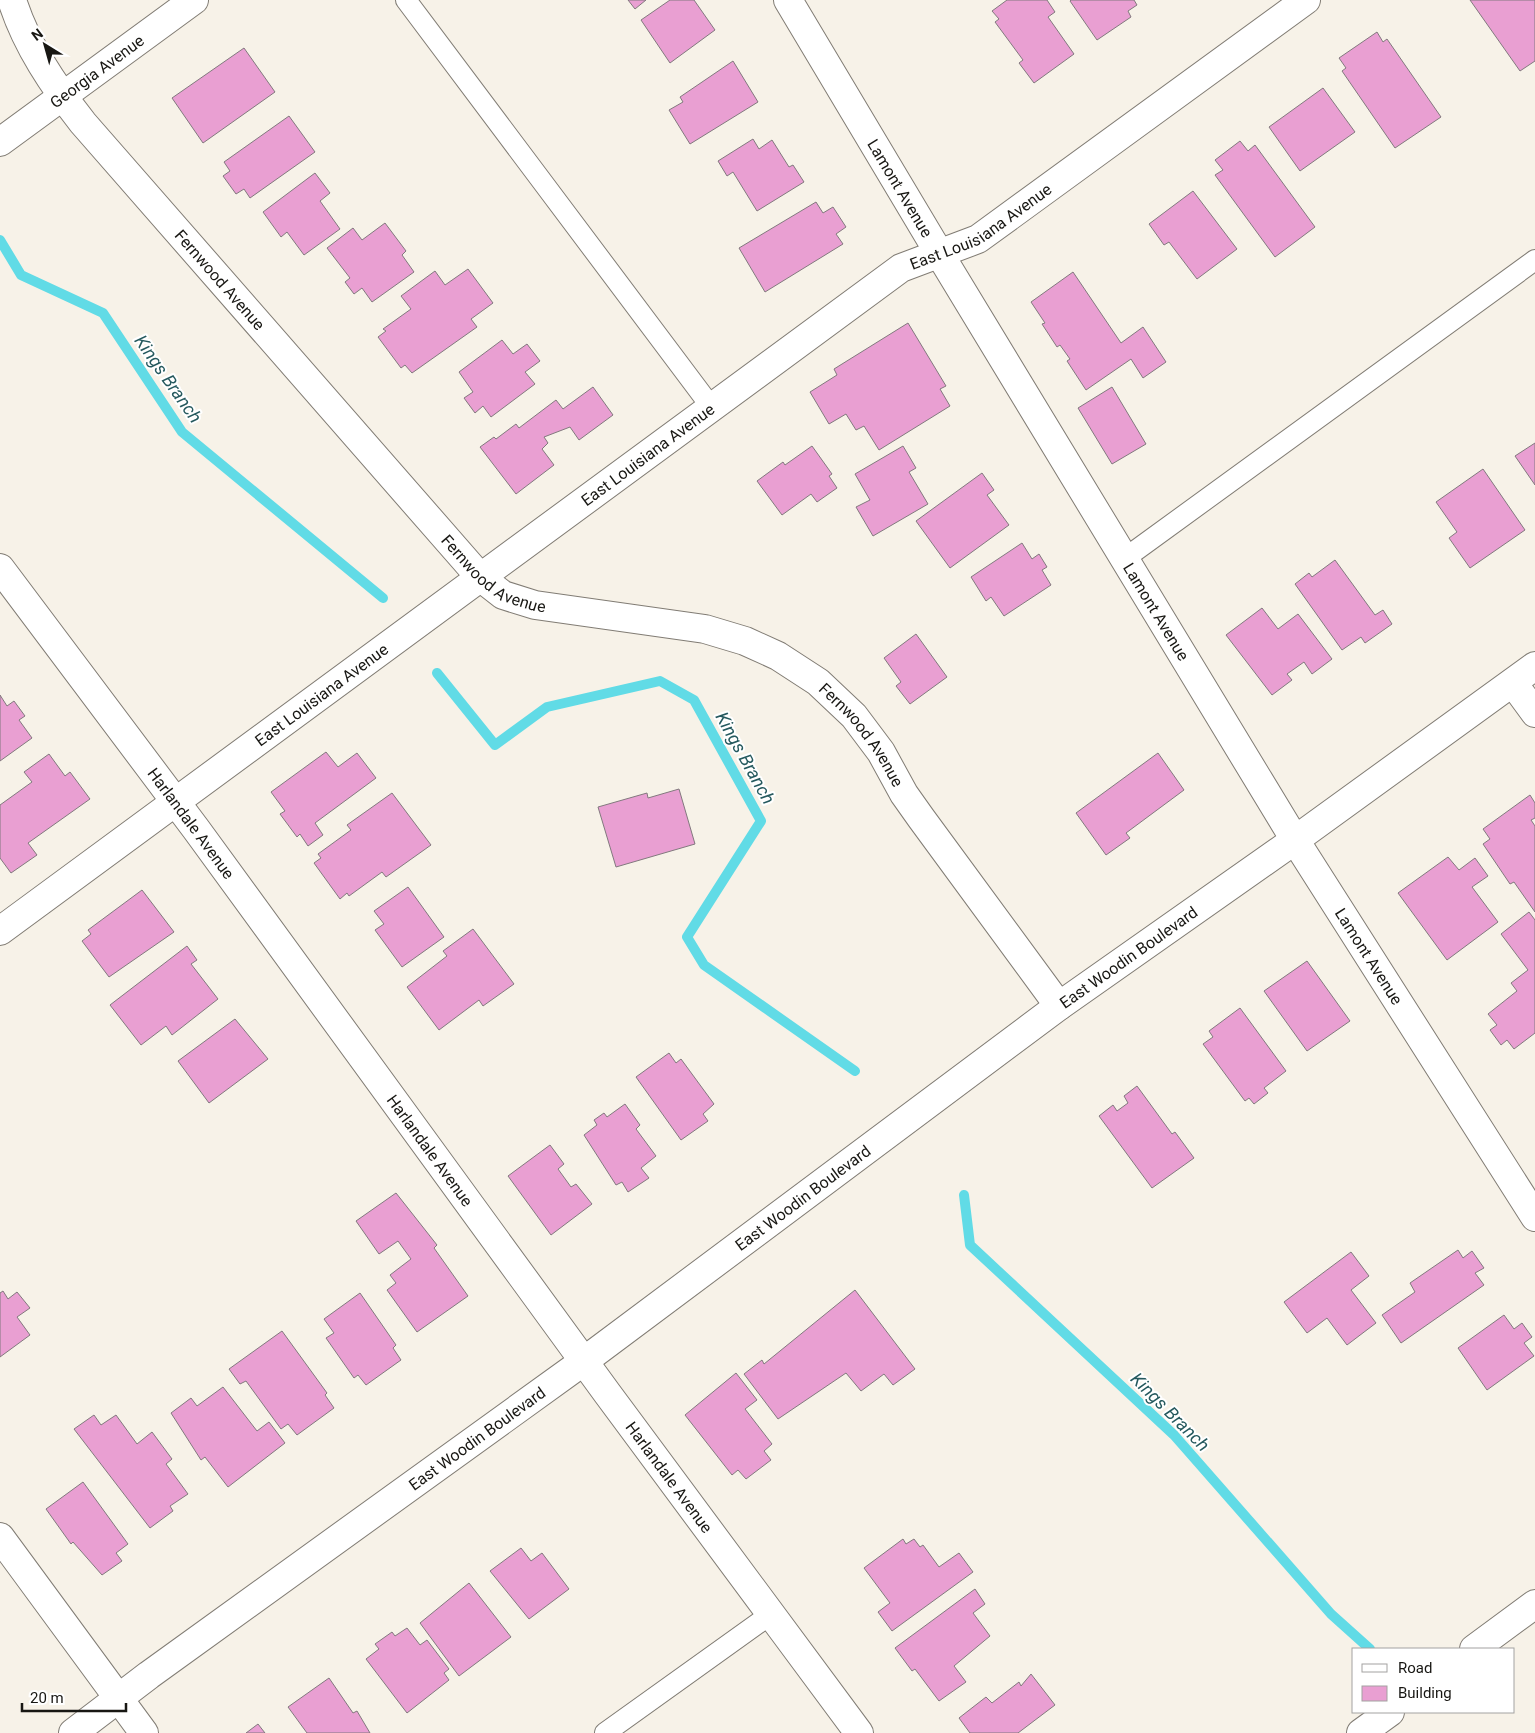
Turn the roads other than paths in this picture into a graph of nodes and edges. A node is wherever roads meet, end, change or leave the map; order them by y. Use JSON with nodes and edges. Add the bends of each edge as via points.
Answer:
{"nodes":[{"id":1,"x":12,"y":0,"type":"edge"},
{"id":2,"x":194,"y":0,"type":"edge"},
{"id":3,"x":406,"y":0,"type":"edge"},
{"id":4,"x":788,"y":0,"type":"edge"},
{"id":5,"x":1306,"y":0,"type":"edge"},
{"id":6,"x":62,"y":96,"type":"junction"},
{"id":7,"x":0,"y":142,"type":"edge"},
{"id":8,"x":938,"y":253,"type":"junction"},
{"id":9,"x":1535,"y":260,"type":"edge"},
{"id":10,"x":712,"y":408,"type":"junction"},
{"id":11,"x":1124,"y":559,"type":"junction"},
{"id":12,"x":0,"y":568,"type":"edge"},
{"id":13,"x":480,"y":577,"type":"junction"},
{"id":14,"x":1535,"y":666,"type":"edge"},
{"id":15,"x":1513,"y":683,"type":"junction"},
{"id":16,"x":1535,"y":713,"type":"edge"},
{"id":17,"x":175,"y":801,"type":"junction"},
{"id":18,"x":1295,"y":840,"type":"junction"},
{"id":19,"x":0,"y":931,"type":"edge"},
{"id":20,"x":1059,"y":1006,"type":"junction"},
{"id":21,"x":1535,"y":1217,"type":"edge"},
{"id":22,"x":584,"y":1361,"type":"junction"},
{"id":23,"x":0,"y":1536,"type":"edge"},
{"id":24,"x":1535,"y":1604,"type":"edge"},
{"id":25,"x":771,"y":1614,"type":"junction"},
{"id":26,"x":1475,"y":1648,"type":"edge"},
{"id":27,"x":119,"y":1698,"type":"junction"},
{"id":28,"x":1389,"y":1713,"type":"edge"},
{"id":29,"x":74,"y":1733,"type":"edge"},
{"id":30,"x":144,"y":1733,"type":"edge"},
{"id":31,"x":606,"y":1733,"type":"edge"},
{"id":32,"x":859,"y":1733,"type":"edge"},
{"id":33,"x":1361,"y":1733,"type":"edge"}],
"edges":[{"from":1,"to":6,"type":"street","name":"Fernwood Avenue","via":[[27,36]]},
{"from":2,"to":6,"type":"street","name":"Georgia Avenue"},
{"from":3,"to":10,"type":"lane"},
{"from":4,"to":8,"type":"street","name":"Lamont Avenue"},
{"from":5,"to":8,"type":"street","name":"East Louisiana Avenue","via":[[978,239]]},
{"from":6,"to":7,"type":"street","name":"Georgia Avenue"},
{"from":6,"to":13,"type":"street","name":"Fernwood Avenue","via":[[82,123]]},
{"from":8,"to":10,"type":"street","name":"East Louisiana Avenue","via":[[901,268]]},
{"from":8,"to":11,"type":"street","name":"Lamont Avenue"},
{"from":9,"to":11,"type":"lane"},
{"from":10,"to":13,"type":"street","name":"East Louisiana Avenue"},
{"from":11,"to":18,"type":"street","name":"Lamont Avenue"},
{"from":12,"to":17,"type":"street","name":"Harlandale Avenue"},
{"from":13,"to":17,"type":"street","name":"East Louisiana Avenue"},
{"from":13,"to":20,"type":"street","name":"Fernwood Avenue","via":[[503,595],[535,605],[705,630],[745,641],[778,656],[818,682],[854,716],[881,752],[904,794]]},
{"from":14,"to":15,"type":"street","name":"East Woodin Boulevard"},
{"from":15,"to":16,"type":"street"},
{"from":15,"to":18,"type":"street","name":"East Woodin Boulevard"},
{"from":17,"to":19,"type":"street","name":"East Louisiana Avenue"},
{"from":17,"to":22,"type":"street","name":"Harlandale Avenue"},
{"from":18,"to":20,"type":"street","name":"East Woodin Boulevard"},
{"from":18,"to":21,"type":"street","name":"Lamont Avenue"},
{"from":20,"to":22,"type":"street","name":"East Woodin Boulevard"},
{"from":22,"to":25,"type":"street","name":"Harlandale Avenue"},
{"from":22,"to":27,"type":"street","name":"East Woodin Boulevard"},
{"from":23,"to":27,"type":"street"},
{"from":24,"to":26,"type":"street"},
{"from":25,"to":31,"type":"lane"},
{"from":25,"to":32,"type":"street","name":"Harlandale Avenue"},
{"from":27,"to":29,"type":"street","name":"East Woodin Boulevard"},
{"from":27,"to":30,"type":"street"},
{"from":28,"to":33,"type":"street"}]}
